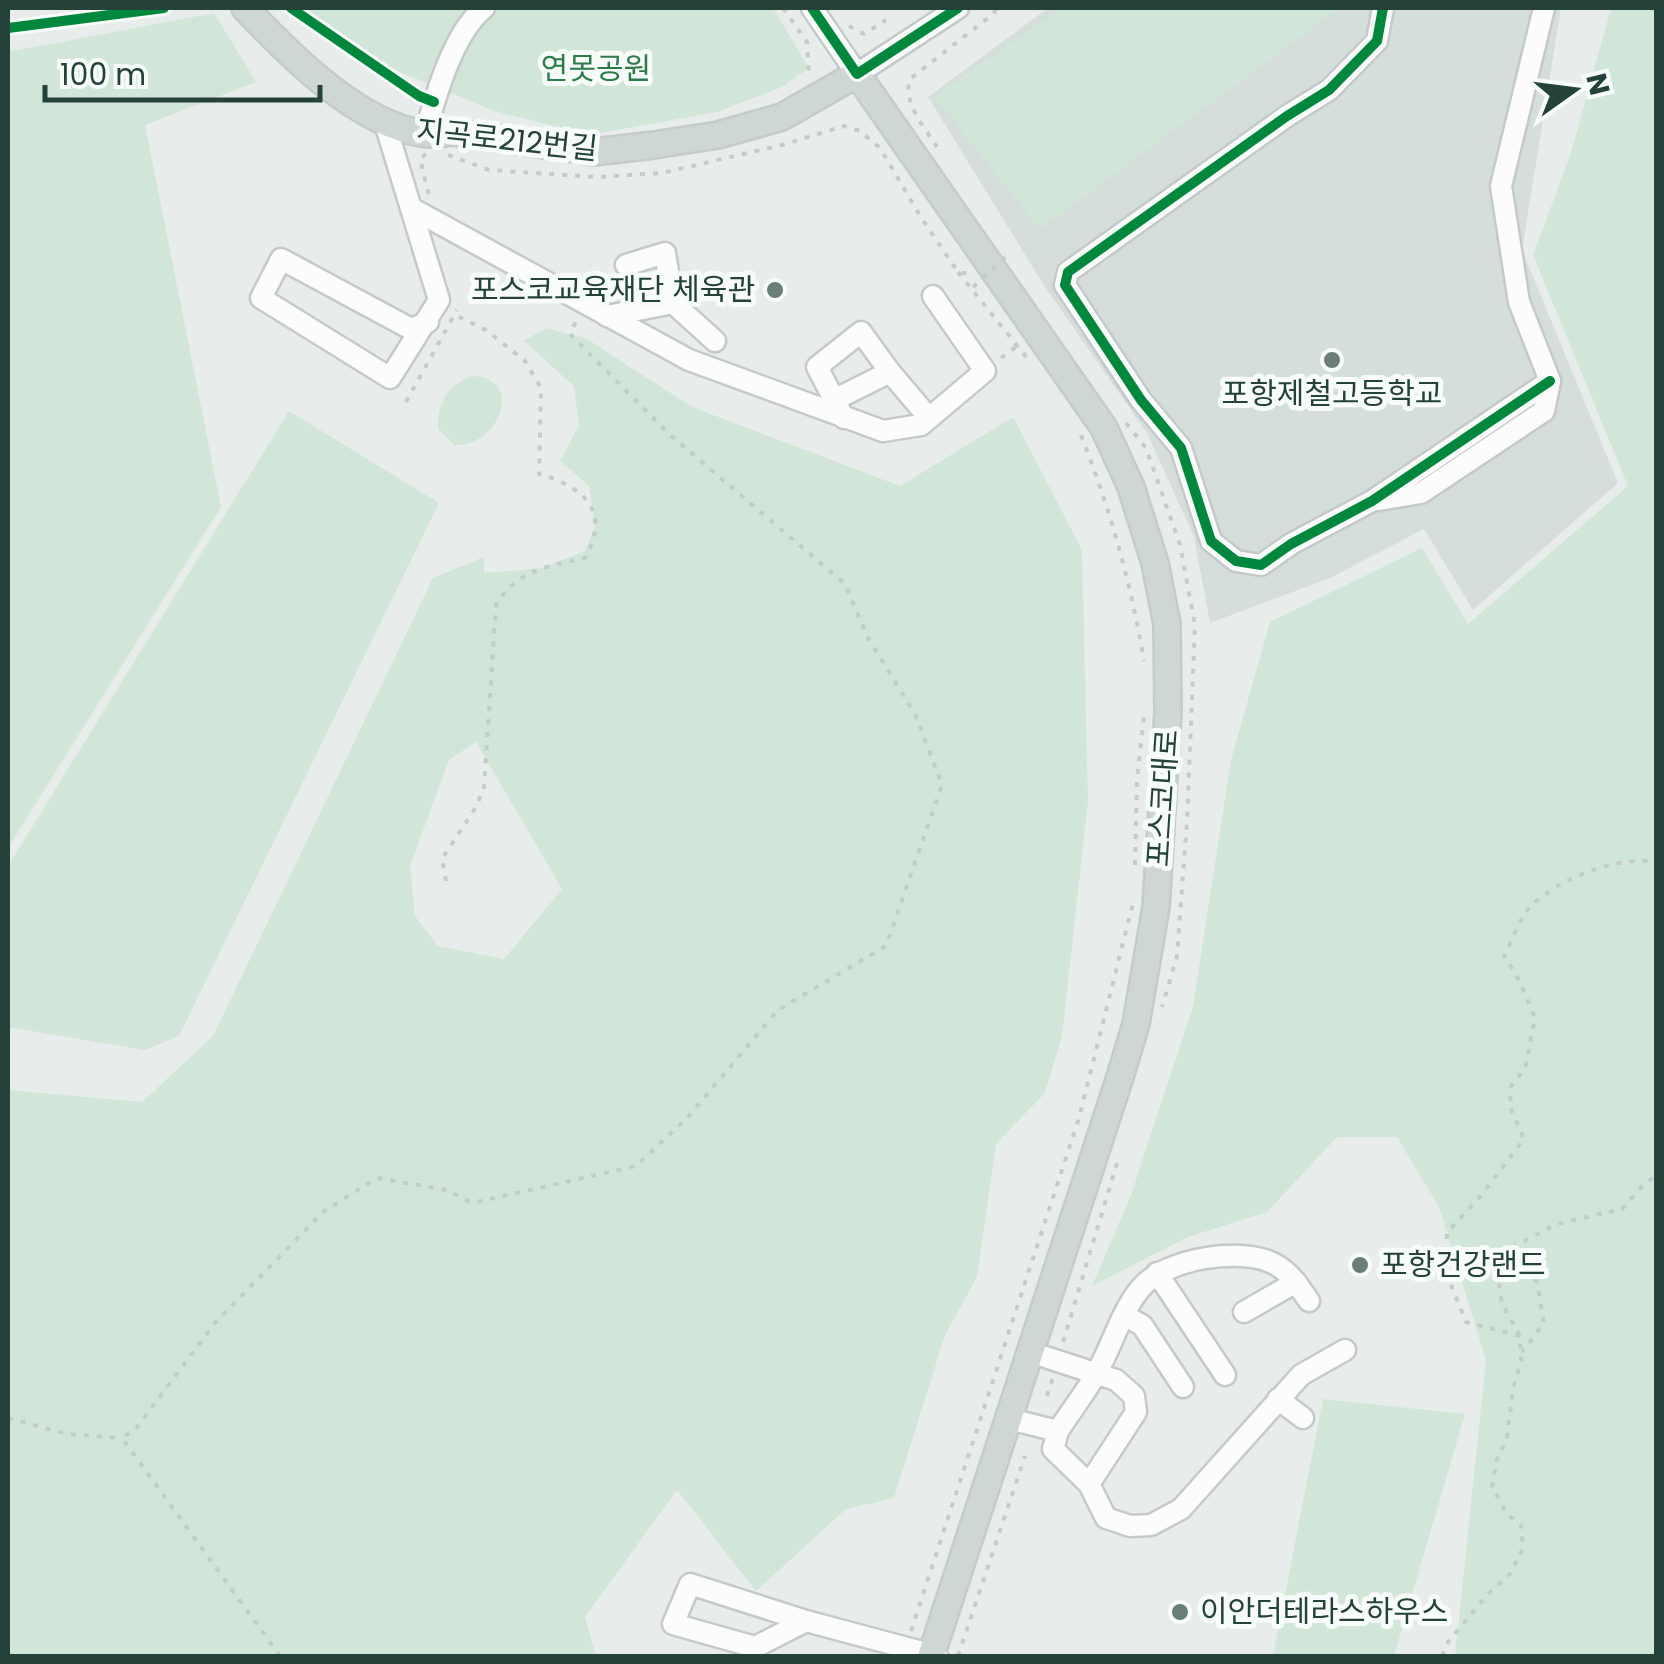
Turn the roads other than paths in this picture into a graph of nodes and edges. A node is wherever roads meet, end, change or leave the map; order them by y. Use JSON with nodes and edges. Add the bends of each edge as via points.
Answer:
{"nodes":[{"id":1,"x":245,"y":8,"type":"edge"},
{"id":2,"x":484,"y":8,"type":"edge"},
{"id":3,"x":812,"y":8,"type":"edge"},
{"id":4,"x":958,"y":8,"type":"edge"},
{"id":5,"x":1382,"y":8,"type":"edge"},
{"id":6,"x":1544,"y":8,"type":"edge"},
{"id":7,"x":858,"y":74,"type":"junction"},
{"id":8,"x":384,"y":120,"type":"junction"},
{"id":9,"x":425,"y":135,"type":"junction"},
{"id":10,"x":411,"y":208,"type":"junction"},
{"id":11,"x":626,"y":264,"type":"dead end"},
{"id":12,"x":933,"y":296,"type":"dead end"},
{"id":13,"x":673,"y":303,"type":"junction"},
{"id":14,"x":432,"y":315,"type":"junction"},
{"id":15,"x":607,"y":316,"type":"junction"},
{"id":16,"x":715,"y":341,"type":"dead end"},
{"id":17,"x":890,"y":372,"type":"junction"},
{"id":18,"x":839,"y":409,"type":"junction"},
{"id":19,"x":930,"y":418,"type":"junction"},
{"id":20,"x":1157,"y":1273,"type":"junction"},
{"id":21,"x":1296,"y":1282,"type":"junction"},
{"id":22,"x":1309,"y":1301,"type":"dead end"},
{"id":23,"x":1244,"y":1312,"type":"dead end"},
{"id":24,"x":1125,"y":1316,"type":"junction"},
{"id":25,"x":1345,"y":1350,"type":"dead end"},
{"id":26,"x":1030,"y":1352,"type":"junction"},
{"id":27,"x":1097,"y":1373,"type":"junction"},
{"id":28,"x":1224,"y":1375,"type":"dead end"},
{"id":29,"x":1182,"y":1387,"type":"dead end"},
{"id":30,"x":1278,"y":1399,"type":"junction"},
{"id":31,"x":1303,"y":1418,"type":"dead end"},
{"id":32,"x":1009,"y":1419,"type":"junction"},
{"id":33,"x":1058,"y":1431,"type":"junction"},
{"id":34,"x":1089,"y":1484,"type":"junction"},
{"id":35,"x":806,"y":1621,"type":"junction"},
{"id":36,"x":940,"y":1656,"type":"edge"}],
"edges":[{"from":1,"to":8,"type":"main road","name":"지곡로212번길","via":[[314,74]]},
{"from":2,"to":9,"type":"street","via":[[471,18],[451,60]]},
{"from":3,"to":7,"type":"street","name":"포스코대로"},
{"from":4,"to":7,"type":"street","name":"지곡로212번길"},
{"from":5,"to":6,"type":"street","via":[[1377,41],[1329,90],[1068,272],[1064,286],[1182,448],[1212,542],[1236,561],[1261,566],[1372,501],[1550,381],[1518,302],[1501,186]]},
{"from":7,"to":9,"type":"main road","name":"지곡로212번길","via":[[755,126],[654,145],[594,152],[452,132]]},
{"from":7,"to":26,"type":"main road","name":"포스코대로","via":[[1104,428],[1147,533],[1166,624],[1168,712],[1156,906],[1144,984]]},
{"from":8,"to":9,"type":"main road","name":"지곡로212번길"},
{"from":8,"to":10,"type":"street"},
{"from":10,"to":14,"type":"street","via":[[438,292]]},
{"from":10,"to":15,"type":"street"},
{"from":11,"to":13,"type":"street","via":[[665,253]]},
{"from":12,"to":19,"type":"street","via":[[985,370]]},
{"from":13,"to":15,"type":"street"},
{"from":13,"to":16,"type":"street"},
{"from":14,"to":14,"type":"street","via":[[411,329],[281,259],[262,298],[390,378]]},
{"from":15,"to":18,"type":"street","via":[[690,360]]},
{"from":17,"to":18,"type":"street"},
{"from":17,"to":18,"type":"street","via":[[860,332],[817,368]]},
{"from":17,"to":19,"type":"street"},
{"from":18,"to":19,"type":"street","via":[[884,431]]},
{"from":20,"to":21,"type":"street","via":[[1227,1255],[1264,1259]]},
{"from":20,"to":24,"type":"street"},
{"from":20,"to":28,"type":"street"},
{"from":21,"to":22,"type":"street"},
{"from":21,"to":23,"type":"street"},
{"from":24,"to":27,"type":"street"},
{"from":24,"to":29,"type":"street","via":[[1142,1324]]},
{"from":25,"to":30,"type":"street","via":[[1301,1375]]},
{"from":26,"to":27,"type":"street"},
{"from":26,"to":32,"type":"main road","name":"포스코대로"},
{"from":27,"to":33,"type":"street"},
{"from":27,"to":34,"type":"street","via":[[1134,1396],[1136,1412]]},
{"from":30,"to":31,"type":"street"},
{"from":30,"to":34,"type":"street","via":[[1181,1509],[1151,1525],[1106,1518]]},
{"from":32,"to":33,"type":"street"},
{"from":32,"to":36,"type":"main road","name":"포스코대로"},
{"from":33,"to":34,"type":"street","via":[[1053,1450]]},
{"from":35,"to":35,"type":"street","via":[[690,1584],[673,1624],[755,1647]]},
{"from":35,"to":36,"type":"street"}]}
